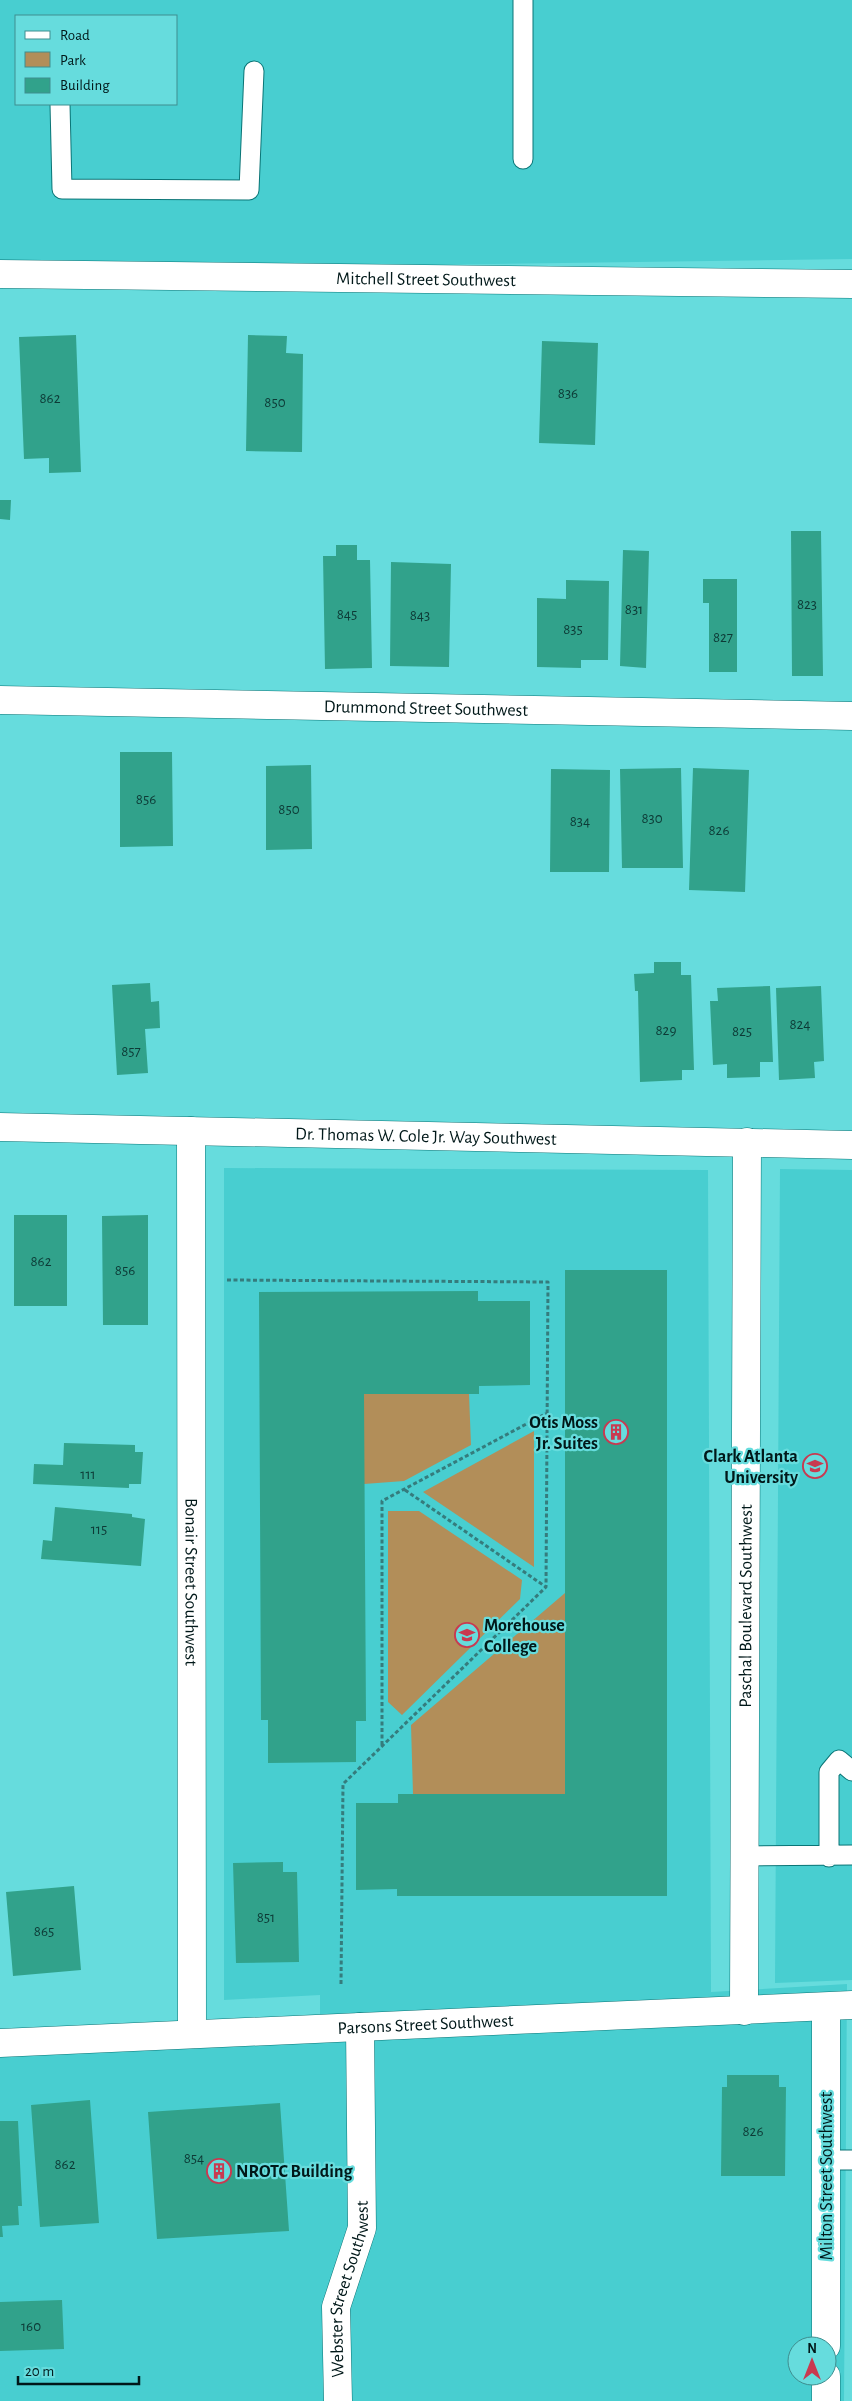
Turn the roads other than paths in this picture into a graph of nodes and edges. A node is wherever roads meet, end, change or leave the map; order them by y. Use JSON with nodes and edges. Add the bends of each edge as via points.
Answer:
{"nodes":[{"id":1,"x":523,"y":0,"type":"edge"},
{"id":2,"x":254,"y":71,"type":"dead end"},
{"id":3,"x":60,"y":105,"type":"edge"},
{"id":4,"x":523,"y":159,"type":"dead end"},
{"id":5,"x":0,"y":274,"type":"edge"},
{"id":6,"x":852,"y":284,"type":"edge"},
{"id":7,"x":0,"y":700,"type":"edge"},
{"id":8,"x":852,"y":716,"type":"edge"},
{"id":9,"x":0,"y":1127,"type":"edge"},
{"id":10,"x":191,"y":1131,"type":"junction"},
{"id":11,"x":747,"y":1142,"type":"junction"},
{"id":12,"x":852,"y":1145,"type":"edge"},
{"id":13,"x":852,"y":1771,"type":"edge"},
{"id":14,"x":852,"y":1855,"type":"edge"},
{"id":15,"x":745,"y":1856,"type":"junction"},
{"id":16,"x":829,"y":1857,"type":"junction"},
{"id":17,"x":839,"y":2006,"type":"edge"},
{"id":18,"x":744,"y":2011,"type":"junction"},
{"id":19,"x":360,"y":2027,"type":"junction"},
{"id":20,"x":192,"y":2034,"type":"junction"},
{"id":21,"x":0,"y":2043,"type":"edge"},
{"id":22,"x":839,"y":2160,"type":"edge"},
{"id":23,"x":827,"y":2336,"type":"edge"},
{"id":24,"x":826,"y":2386,"type":"edge"},
{"id":25,"x":338,"y":2401,"type":"edge"},
{"id":26,"x":826,"y":2401,"type":"edge"}],
"edges":[{"from":1,"to":4,"type":"lane"},
{"from":2,"to":3,"type":"lane","via":[[248,190],[62,189]]},
{"from":5,"to":6,"type":"street","name":"Mitchell Street Southwest"},
{"from":7,"to":8,"type":"street","name":"Drummond Street Southwest"},
{"from":9,"to":10,"type":"street","name":"Dr. Thomas W. Cole Jr. Way Southwest"},
{"from":10,"to":11,"type":"street","name":"Dr. Thomas W. Cole Jr. Way Southwest"},
{"from":10,"to":20,"type":"street","name":"Bonair Street Southwest"},
{"from":11,"to":12,"type":"street","name":"Dr. Thomas W. Cole Jr. Way Southwest"},
{"from":11,"to":15,"type":"street","name":"Paschal Boulevard Southwest"},
{"from":13,"to":16,"type":"lane","via":[[839,1760],[829,1772]]},
{"from":14,"to":16,"type":"lane"},
{"from":15,"to":16,"type":"lane"},
{"from":15,"to":18,"type":"street","name":"Paschal Boulevard Southwest"},
{"from":17,"to":18,"type":"street","name":"Parsons Street Southwest"},
{"from":17,"to":22,"type":"street","name":"Milton Street Southwest"},
{"from":18,"to":19,"type":"street","name":"Parsons Street Southwest"},
{"from":19,"to":20,"type":"street","name":"Parsons Street Southwest"},
{"from":19,"to":25,"type":"street","name":"Webster Street Southwest","via":[[362,2228],[336,2306]]},
{"from":20,"to":21,"type":"street","name":"Parsons Street Southwest"},
{"from":22,"to":23,"type":"street","name":"Milton Street Southwest"},
{"from":24,"to":26,"type":"street"}]}
